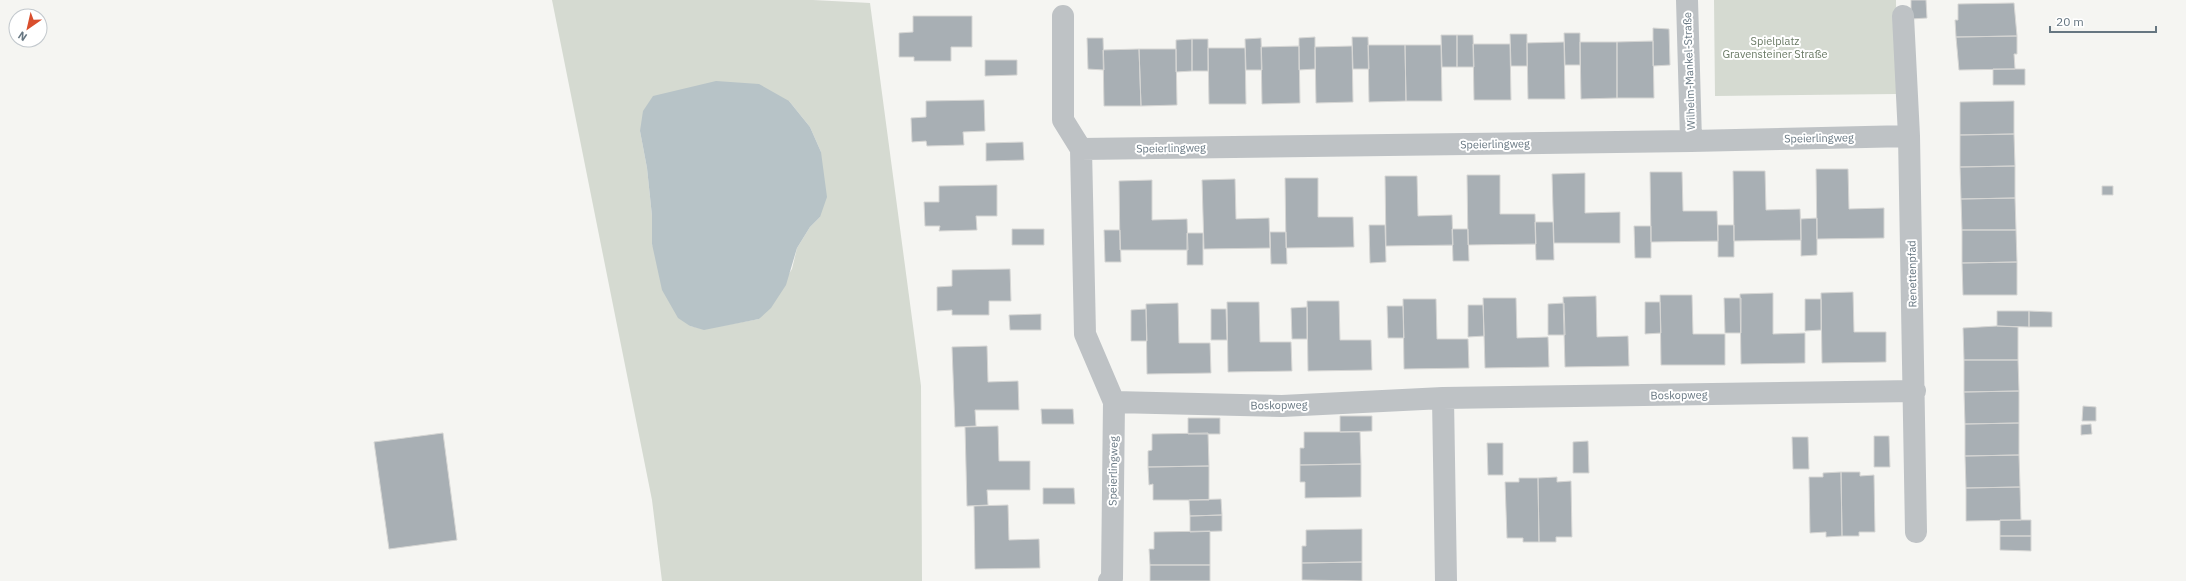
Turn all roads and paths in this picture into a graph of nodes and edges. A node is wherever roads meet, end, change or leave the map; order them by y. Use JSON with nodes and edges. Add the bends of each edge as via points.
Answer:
{"nodes":[{"id":1,"x":1687,"y":0,"type":"edge"},
{"id":2,"x":1063,"y":16,"type":"dead end"},
{"id":3,"x":1903,"y":16,"type":"dead end"},
{"id":4,"x":1909,"y":136,"type":"junction"},
{"id":5,"x":1691,"y":141,"type":"junction"},
{"id":6,"x":1081,"y":149,"type":"junction"},
{"id":7,"x":1915,"y":391,"type":"junction"},
{"id":8,"x":1443,"y":398,"type":"junction"},
{"id":9,"x":1114,"y":402,"type":"junction"},
{"id":10,"x":1916,"y":532,"type":"dead end"},
{"id":11,"x":1109,"y":581,"type":"edge"},
{"id":12,"x":1446,"y":581,"type":"edge"}],
"edges":[{"from":1,"to":5,"type":"street","name":"Wilhelm-Mankel-Straße"},
{"from":2,"to":6,"type":"street","name":"Speierlingweg","via":[[1064,120]]},
{"from":3,"to":4,"type":"street","name":"Renettenpfad"},
{"from":4,"to":5,"type":"street","name":"Speierlingweg"},
{"from":4,"to":7,"type":"street","name":"Renettenpfad"},
{"from":5,"to":6,"type":"street","name":"Speierlingweg"},
{"from":6,"to":9,"type":"street","name":"Speierlingweg","via":[[1085,334]]},
{"from":7,"to":8,"type":"street","name":"Boskopweg"},
{"from":7,"to":10,"type":"street","name":"Renettenpfad"},
{"from":8,"to":9,"type":"street","name":"Boskopweg","via":[[1282,406]]},
{"from":8,"to":12,"type":"street"},
{"from":9,"to":11,"type":"street","name":"Speierlingweg","via":[[1112,578]]}]}
